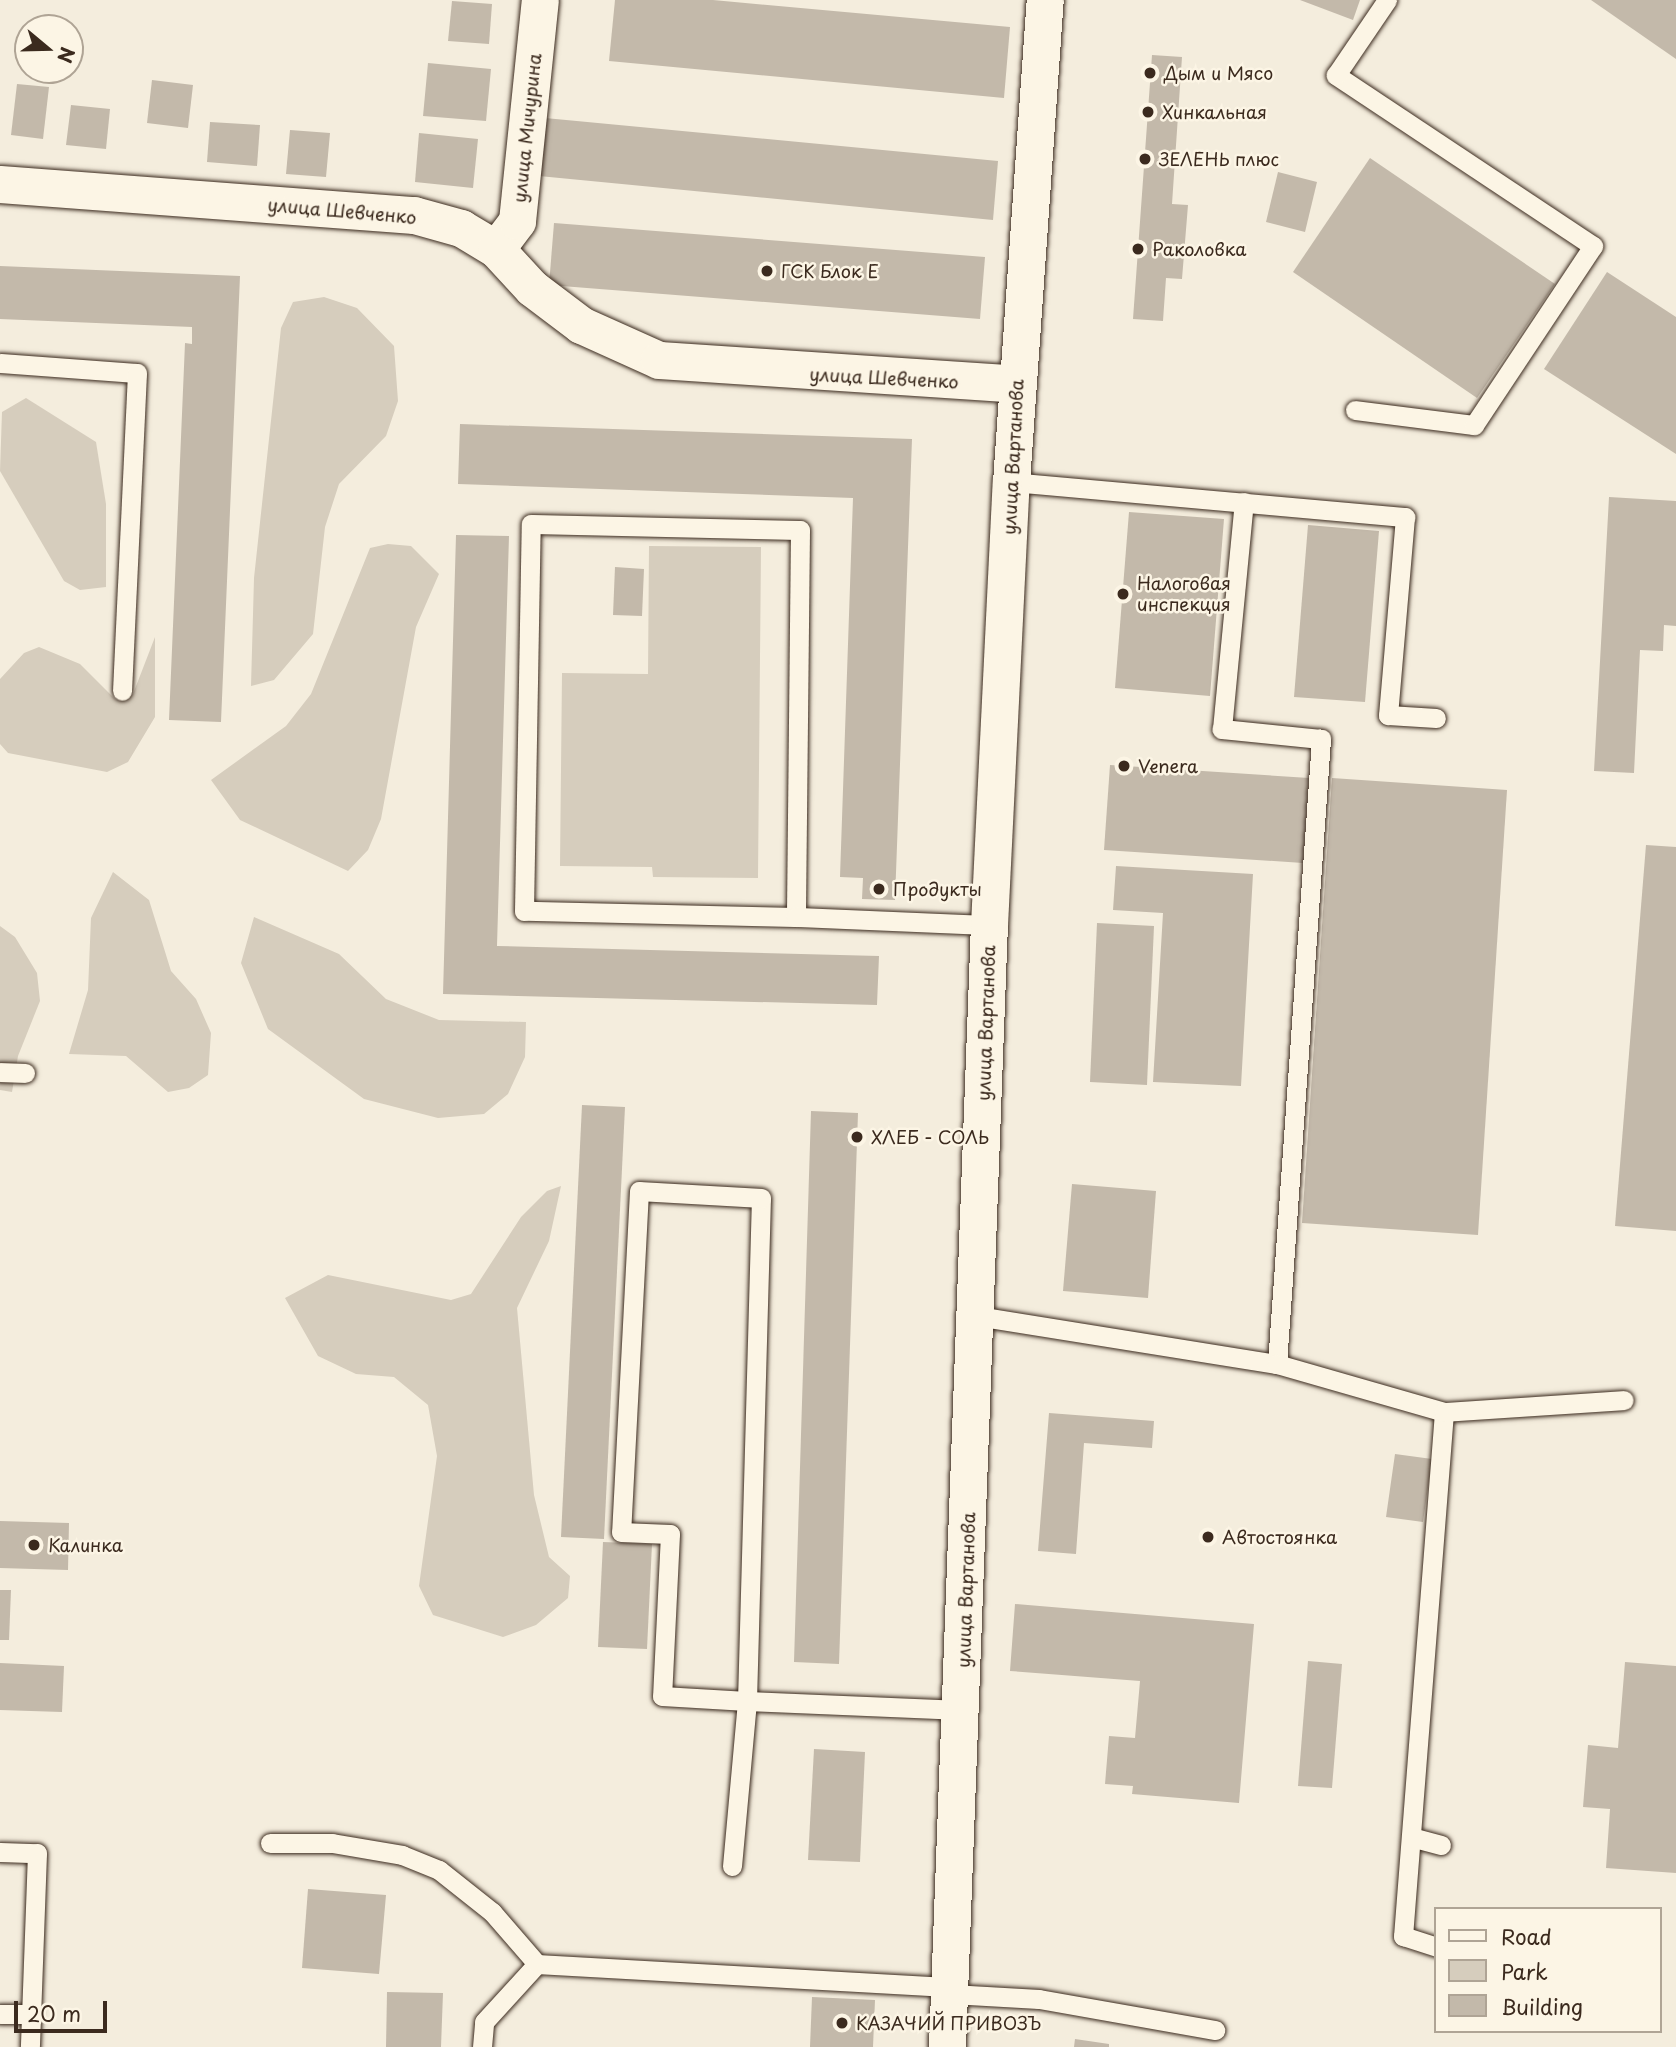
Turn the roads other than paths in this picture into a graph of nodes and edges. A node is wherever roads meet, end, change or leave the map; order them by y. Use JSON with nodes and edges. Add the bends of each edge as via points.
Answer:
{"nodes":[{"id":1,"x":540,"y":0,"type":"edge"},
{"id":2,"x":1045,"y":0,"type":"edge"},
{"id":3,"x":1387,"y":0,"type":"edge"},
{"id":4,"x":0,"y":184,"type":"edge"},
{"id":5,"x":496,"y":249,"type":"junction"},
{"id":6,"x":0,"y":363,"type":"edge"},
{"id":7,"x":1017,"y":384,"type":"junction"},
{"id":8,"x":1355,"y":410,"type":"dead end"},
{"id":9,"x":1011,"y":482,"type":"junction"},
{"id":10,"x":1244,"y":502,"type":"junction"},
{"id":11,"x":122,"y":691,"type":"dead end"},
{"id":12,"x":1436,"y":718,"type":"dead end"},
{"id":13,"x":796,"y":917,"type":"junction"},
{"id":14,"x":989,"y":925,"type":"junction"},
{"id":15,"x":0,"y":1072,"type":"edge"},
{"id":16,"x":25,"y":1073,"type":"dead end"},
{"id":17,"x":977,"y":1316,"type":"junction"},
{"id":18,"x":1277,"y":1364,"type":"junction"},
{"id":19,"x":1624,"y":1400,"type":"dead end"},
{"id":20,"x":1444,"y":1412,"type":"junction"},
{"id":21,"x":747,"y":1701,"type":"junction"},
{"id":22,"x":962,"y":1710,"type":"junction"},
{"id":23,"x":1411,"y":1837,"type":"junction"},
{"id":24,"x":270,"y":1843,"type":"dead end"},
{"id":25,"x":1441,"y":1845,"type":"dead end"},
{"id":26,"x":0,"y":1852,"type":"edge"},
{"id":27,"x":732,"y":1866,"type":"dead end"},
{"id":28,"x":1434,"y":1946,"type":"edge"},
{"id":29,"x":537,"y":1965,"type":"junction"},
{"id":30,"x":951,"y":1991,"type":"junction"},
{"id":31,"x":0,"y":2014,"type":"edge"},
{"id":32,"x":31,"y":2014,"type":"junction"},
{"id":33,"x":1215,"y":2030,"type":"dead end"},
{"id":34,"x":30,"y":2047,"type":"edge"},
{"id":35,"x":482,"y":2047,"type":"edge"},
{"id":36,"x":947,"y":2047,"type":"edge"}],
"edges":[{"from":1,"to":5,"type":"street","name":"улица Мичурина","via":[[517,221]]},
{"from":2,"to":7,"type":"street","name":"улица Вартанова"},
{"from":3,"to":8,"type":"lane","via":[[1336,75],[1593,246],[1474,425]]},
{"from":4,"to":5,"type":"street","name":"улица Шевченко","via":[[414,215],[461,228]]},
{"from":5,"to":7,"type":"street","name":"улица Шевченко","via":[[532,288],[582,325],[659,360]]},
{"from":6,"to":11,"type":"lane","via":[[136,373]]},
{"from":7,"to":9,"type":"street","name":"улица Вартанова"},
{"from":9,"to":10,"type":"lane"},
{"from":9,"to":14,"type":"street","name":"улица Вартанова"},
{"from":10,"to":12,"type":"lane","via":[[1405,517],[1388,715]]},
{"from":10,"to":18,"type":"lane","via":[[1222,729],[1321,739]]},
{"from":13,"to":13,"type":"lane","via":[[800,530],[531,524],[524,911]]},
{"from":13,"to":14,"type":"lane"},
{"from":14,"to":17,"type":"street","name":"улица Вартанова"},
{"from":15,"to":16,"type":"lane"},
{"from":17,"to":18,"type":"lane"},
{"from":17,"to":22,"type":"street","name":"улица Вартанова"},
{"from":18,"to":20,"type":"lane"},
{"from":19,"to":20,"type":"lane"},
{"from":20,"to":23,"type":"lane"},
{"from":21,"to":21,"type":"lane","via":[[662,1696],[670,1534],[621,1531],[639,1191],[761,1198]]},
{"from":21,"to":22,"type":"lane"},
{"from":21,"to":27,"type":"lane"},
{"from":22,"to":30,"type":"street","name":"улица Вартанова"},
{"from":23,"to":25,"type":"lane"},
{"from":23,"to":28,"type":"lane","via":[[1403,1936]]},
{"from":24,"to":29,"type":"lane","via":[[332,1843],[402,1855],[439,1870],[492,1912]]},
{"from":26,"to":32,"type":"lane","via":[[37,1853]]},
{"from":29,"to":30,"type":"lane"},
{"from":29,"to":35,"type":"lane","via":[[484,2022]]},
{"from":30,"to":33,"type":"lane","via":[[1039,1999]]},
{"from":30,"to":36,"type":"street","name":"улица Вартанова"},
{"from":31,"to":32,"type":"lane"},
{"from":32,"to":34,"type":"lane"}]}
